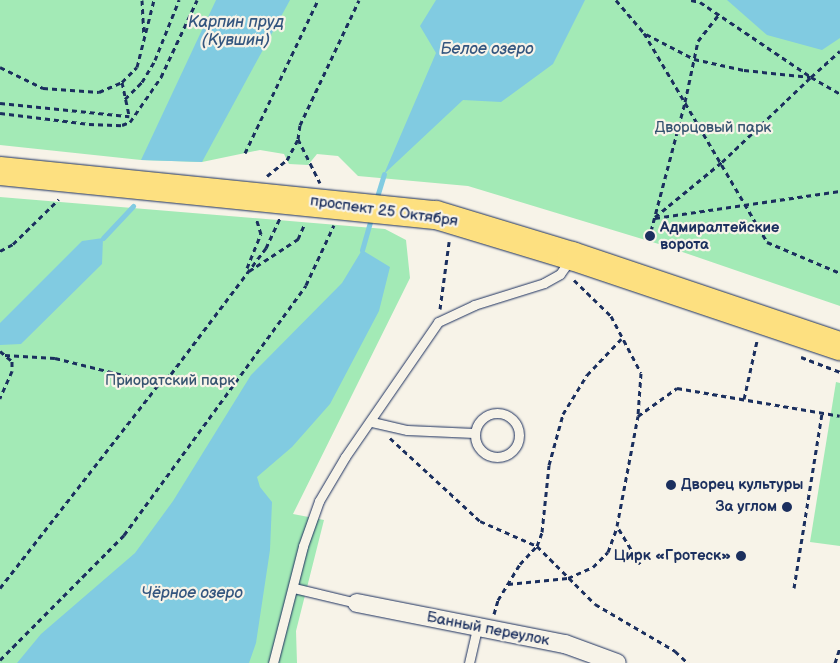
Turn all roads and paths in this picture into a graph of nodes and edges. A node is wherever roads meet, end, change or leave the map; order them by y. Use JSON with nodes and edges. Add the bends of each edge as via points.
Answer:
{"nodes":[{"id":1,"x":142,"y":0,"type":"edge"},
{"id":2,"x":154,"y":0,"type":"edge"},
{"id":3,"x":179,"y":0,"type":"edge"},
{"id":4,"x":196,"y":0,"type":"edge"},
{"id":5,"x":318,"y":0,"type":"edge"},
{"id":6,"x":358,"y":0,"type":"edge"},
{"id":7,"x":616,"y":0,"type":"edge"},
{"id":8,"x":691,"y":0,"type":"edge"},
{"id":9,"x":718,"y":15,"type":"junction"},
{"id":10,"x":644,"y":33,"type":"junction"},
{"id":11,"x":144,"y":44,"type":"junction"},
{"id":12,"x":840,"y":51,"type":"edge"},
{"id":13,"x":694,"y":59,"type":"junction"},
{"id":14,"x":0,"y":67,"type":"edge"},
{"id":15,"x":811,"y":77,"type":"junction"},
{"id":16,"x":122,"y":82,"type":"junction"},
{"id":17,"x":840,"y":94,"type":"edge"},
{"id":18,"x":126,"y":99,"type":"junction"},
{"id":19,"x":685,"y":102,"type":"junction"},
{"id":20,"x":0,"y":103,"type":"edge"},
{"id":21,"x":0,"y":113,"type":"edge"},
{"id":22,"x":129,"y":116,"type":"junction"},
{"id":23,"x":130,"y":122,"type":"junction"},
{"id":24,"x":298,"y":139,"type":"junction"},
{"id":25,"x":245,"y":153,"type":"dead end"},
{"id":26,"x":722,"y":162,"type":"junction"},
{"id":27,"x":0,"y":171,"type":"edge"},
{"id":28,"x":263,"y":180,"type":"dead end"},
{"id":29,"x":321,"y":185,"type":"dead end"},
{"id":30,"x":840,"y":191,"type":"edge"},
{"id":31,"x":60,"y":196,"type":"dead end"},
{"id":32,"x":746,"y":203,"type":"junction"},
{"id":33,"x":255,"y":210,"type":"dead end"},
{"id":34,"x":342,"y":211,"type":"junction"},
{"id":35,"x":308,"y":216,"type":"dead end"},
{"id":36,"x":654,"y":218,"type":"junction"},
{"id":37,"x":278,"y":225,"type":"dead end"},
{"id":38,"x":651,"y":231,"type":"dead end"},
{"id":39,"x":449,"y":242,"type":"dead end"},
{"id":40,"x":0,"y":251,"type":"edge"},
{"id":41,"x":573,"y":268,"type":"junction"},
{"id":42,"x":245,"y":273,"type":"junction"},
{"id":43,"x":840,"y":273,"type":"edge"},
{"id":44,"x":438,"y":322,"type":"junction"},
{"id":45,"x":621,"y":339,"type":"junction"},
{"id":46,"x":756,"y":341,"type":"dead end"},
{"id":47,"x":840,"y":346,"type":"edge"},
{"id":48,"x":0,"y":351,"type":"edge"},
{"id":49,"x":5,"y":354,"type":"junction"},
{"id":50,"x":159,"y":384,"type":"junction"},
{"id":51,"x":0,"y":398,"type":"edge"},
{"id":52,"x":744,"y":399,"type":"junction"},
{"id":53,"x":822,"y":413,"type":"junction"},
{"id":54,"x":638,"y":416,"type":"junction"},
{"id":55,"x":840,"y":416,"type":"edge"},
{"id":56,"x":372,"y":422,"type":"junction"},
{"id":57,"x":474,"y":433,"type":"junction"},
{"id":58,"x":617,"y":526,"type":"junction"},
{"id":59,"x":537,"y":546,"type":"junction"},
{"id":60,"x":640,"y":564,"type":"dead end"},
{"id":61,"x":568,"y":578,"type":"junction"},
{"id":62,"x":508,"y":584,"type":"junction"},
{"id":63,"x":0,"y":588,"type":"edge"},
{"id":64,"x":294,"y":588,"type":"junction"},
{"id":65,"x":794,"y":588,"type":"dead end"},
{"id":66,"x":498,"y":600,"type":"dead end"},
{"id":67,"x":357,"y":603,"type":"joint"},
{"id":68,"x":477,"y":627,"type":"junction"},
{"id":69,"x":840,"y":648,"type":"edge"},
{"id":70,"x":0,"y":660,"type":"edge"},
{"id":71,"x":272,"y":663,"type":"edge"},
{"id":72,"x":469,"y":663,"type":"edge"},
{"id":73,"x":617,"y":663,"type":"edge"},
{"id":74,"x":688,"y":663,"type":"edge"},
{"id":75,"x":835,"y":663,"type":"edge"}],
"edges":[{"from":1,"to":11,"type":"path"},
{"from":2,"to":11,"type":"path"},
{"from":3,"to":18,"type":"path","via":[[155,60],[142,82]]},
{"from":4,"to":23,"type":"path","via":[[161,76]]},
{"from":5,"to":25,"type":"path"},
{"from":6,"to":24,"type":"path","via":[[300,125]]},
{"from":7,"to":10,"type":"path"},
{"from":8,"to":9,"type":"path","via":[[700,2]]},
{"from":9,"to":13,"type":"path","via":[[698,41]]},
{"from":9,"to":15,"type":"path"},
{"from":10,"to":13,"type":"path"},
{"from":10,"to":19,"type":"path"},
{"from":11,"to":16,"type":"path","via":[[137,67]]},
{"from":12,"to":15,"type":"path"},
{"from":13,"to":15,"type":"path","via":[[744,70]]},
{"from":13,"to":19,"type":"path"},
{"from":14,"to":16,"type":"path","via":[[43,88],[99,92]]},
{"from":15,"to":17,"type":"path"},
{"from":15,"to":26,"type":"path"},
{"from":16,"to":18,"type":"path"},
{"from":18,"to":22,"type":"path"},
{"from":19,"to":26,"type":"path"},
{"from":19,"to":36,"type":"path"},
{"from":20,"to":22,"type":"path"},
{"from":21,"to":23,"type":"path","via":[[89,124],[122,125]]},
{"from":22,"to":23,"type":"path"},
{"from":24,"to":28,"type":"path","via":[[287,160]]},
{"from":24,"to":29,"type":"path"},
{"from":26,"to":32,"type":"path"},
{"from":26,"to":36,"type":"path"},
{"from":27,"to":34,"type":"main road","name":"проспект 25 Октября","via":[[203,190]]},
{"from":30,"to":32,"type":"path"},
{"from":31,"to":40,"type":"path","via":[[13,244]]},
{"from":32,"to":36,"type":"path"},
{"from":32,"to":43,"type":"path","via":[[767,242]]},
{"from":33,"to":42,"type":"path","via":[[262,234]]},
{"from":34,"to":41,"type":"main road","name":"проспект 25 Октября","via":[[436,215]]},
{"from":34,"to":70,"type":"path","via":[[306,285],[124,535]]},
{"from":35,"to":42,"type":"path","via":[[298,239]]},
{"from":36,"to":38,"type":"path"},
{"from":37,"to":42,"type":"path","via":[[266,248]]},
{"from":39,"to":44,"type":"path"},
{"from":41,"to":44,"type":"lane","via":[[544,283],[474,305]]},
{"from":41,"to":45,"type":"path","via":[[611,316]]},
{"from":41,"to":47,"type":"main road","name":"проспект 25 Октября"},
{"from":42,"to":50,"type":"path","via":[[171,374]]},
{"from":44,"to":56,"type":"lane"},
{"from":45,"to":54,"type":"path","via":[[642,374]]},
{"from":45,"to":59,"type":"path","via":[[587,375],[563,414],[549,465],[542,532]]},
{"from":46,"to":52,"type":"path"},
{"from":48,"to":49,"type":"path"},
{"from":49,"to":50,"type":"path","via":[[55,358]]},
{"from":49,"to":51,"type":"path","via":[[12,361],[12,371]]},
{"from":50,"to":63,"type":"path"},
{"from":52,"to":53,"type":"path"},
{"from":52,"to":54,"type":"path","via":[[677,388]]},
{"from":53,"to":55,"type":"path"},
{"from":53,"to":65,"type":"path"},
{"from":54,"to":58,"type":"path"},
{"from":56,"to":57,"type":"lane","via":[[407,430]]},
{"from":56,"to":59,"type":"path","via":[[480,521]]},
{"from":56,"to":64,"type":"lane","via":[[344,457],[319,501],[303,546]]},
{"from":57,"to":57,"type":"lane","via":[[479,421],[489,414],[502,413],[513,419],[519,430],[518,443],[510,454],[498,458],[486,455],[477,446]]},
{"from":58,"to":60,"type":"path"},
{"from":58,"to":61,"type":"path","via":[[608,552],[593,567]]},
{"from":59,"to":61,"type":"path"},
{"from":59,"to":62,"type":"path","via":[[520,564]]},
{"from":61,"to":62,"type":"path"},
{"from":61,"to":74,"type":"path","via":[[595,604],[675,651]]},
{"from":62,"to":66,"type":"path"},
{"from":64,"to":67,"type":"lane"},
{"from":64,"to":71,"type":"lane"},
{"from":67,"to":68,"type":"street","name":"Банный переулок"},
{"from":68,"to":72,"type":"lane"},
{"from":68,"to":73,"type":"street","name":"Банный переулок","via":[[565,644]]},
{"from":69,"to":75,"type":"path"}]}
